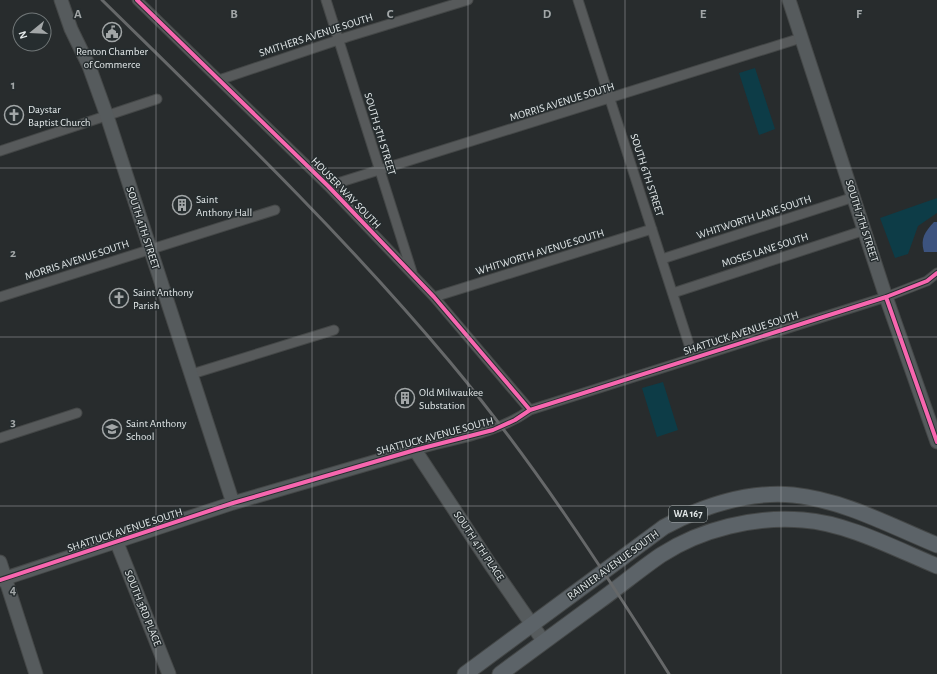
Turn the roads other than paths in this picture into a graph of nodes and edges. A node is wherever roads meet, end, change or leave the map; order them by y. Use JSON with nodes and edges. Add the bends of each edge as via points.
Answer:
{"nodes":[{"id":1,"x":61,"y":0,"type":"edge"},
{"id":2,"x":137,"y":0,"type":"edge"},
{"id":3,"x":326,"y":0,"type":"edge"},
{"id":4,"x":468,"y":0,"type":"edge"},
{"id":5,"x":578,"y":0,"type":"edge"},
{"id":6,"x":789,"y":0,"type":"edge"},
{"id":7,"x":801,"y":38,"type":"junction"},
{"id":8,"x":338,"y":40,"type":"junction"},
{"id":9,"x":219,"y":80,"type":"junction"},
{"id":10,"x":158,"y":99,"type":"dead end"},
{"id":11,"x":610,"y":99,"type":"junction"},
{"id":12,"x":107,"y":116,"type":"junction"},
{"id":13,"x":0,"y":151,"type":"edge"},
{"id":14,"x":380,"y":171,"type":"junction"},
{"id":15,"x":328,"y":186,"type":"junction"},
{"id":16,"x":854,"y":198,"type":"junction"},
{"id":17,"x":275,"y":210,"type":"dead end"},
{"id":18,"x":652,"y":229,"type":"junction"},
{"id":19,"x":865,"y":230,"type":"junction"},
{"id":20,"x":150,"y":250,"type":"junction"},
{"id":21,"x":662,"y":259,"type":"junction"},
{"id":22,"x":937,"y":273,"type":"edge"},
{"id":23,"x":413,"y":275,"type":"junction"},
{"id":24,"x":673,"y":293,"type":"junction"},
{"id":25,"x":0,"y":297,"type":"edge"},
{"id":26,"x":434,"y":297,"type":"junction"},
{"id":27,"x":886,"y":297,"type":"junction"},
{"id":28,"x":334,"y":330,"type":"dead end"},
{"id":29,"x":693,"y":357,"type":"junction"},
{"id":30,"x":192,"y":374,"type":"junction"},
{"id":31,"x":530,"y":410,"type":"junction"},
{"id":32,"x":77,"y":413,"type":"dead end"},
{"id":33,"x":0,"y":438,"type":"edge"},
{"id":34,"x":937,"y":442,"type":"edge"},
{"id":35,"x":415,"y":450,"type":"junction"},
{"id":36,"x":229,"y":490,"type":"junction"},
{"id":37,"x":233,"y":504,"type":"junction"},
{"id":38,"x":211,"y":511,"type":"junction"},
{"id":39,"x":117,"y":543,"type":"junction"},
{"id":40,"x":937,"y":545,"type":"edge"},
{"id":41,"x":0,"y":562,"type":"edge"},
{"id":42,"x":937,"y":566,"type":"edge"},
{"id":43,"x":3,"y":579,"type":"edge"},
{"id":44,"x":533,"y":624,"type":"junction"},
{"id":45,"x":544,"y":642,"type":"junction"},
{"id":46,"x":36,"y":674,"type":"edge"},
{"id":47,"x":169,"y":674,"type":"edge"},
{"id":48,"x":466,"y":674,"type":"edge"},
{"id":49,"x":500,"y":674,"type":"edge"}],
"edges":[{"from":1,"to":12,"type":"street","name":"SOUTH 4TH STREET"},
{"from":2,"to":9,"type":"street","name":"HOUSER WAY SOUTH"},
{"from":3,"to":8,"type":"street","name":"SOUTH 5TH STREET"},
{"from":4,"to":8,"type":"street","name":"SMITHERS AVENUE SOUTH"},
{"from":5,"to":11,"type":"street","name":"SOUTH 6TH STREET"},
{"from":6,"to":7,"type":"street","name":"SOUTH 7TH STREET"},
{"from":7,"to":11,"type":"street","name":"MORRIS AVENUE SOUTH"},
{"from":7,"to":16,"type":"street","name":"SOUTH 7TH STREET"},
{"from":8,"to":9,"type":"street","name":"SMITHERS AVENUE SOUTH"},
{"from":8,"to":14,"type":"street","name":"SOUTH 5TH STREET"},
{"from":9,"to":15,"type":"street","name":"HOUSER WAY SOUTH"},
{"from":10,"to":12,"type":"street"},
{"from":11,"to":14,"type":"street","name":"MORRIS AVENUE SOUTH"},
{"from":11,"to":18,"type":"street","name":"SOUTH 6TH STREET"},
{"from":12,"to":13,"type":"street"},
{"from":12,"to":20,"type":"street","name":"SOUTH 4TH STREET"},
{"from":14,"to":15,"type":"street","name":"MORRIS AVENUE SOUTH"},
{"from":14,"to":23,"type":"street","name":"SOUTH 5TH STREET"},
{"from":15,"to":23,"type":"street","name":"HOUSER WAY SOUTH"},
{"from":16,"to":19,"type":"street","name":"SOUTH 7TH STREET"},
{"from":16,"to":21,"type":"street","name":"WHITWORTH LANE SOUTH"},
{"from":17,"to":20,"type":"street","name":"MORRIS AVENUE SOUTH"},
{"from":18,"to":21,"type":"street","name":"SOUTH 6TH STREET"},
{"from":18,"to":26,"type":"street","name":"WHITWORTH AVENUE SOUTH"},
{"from":19,"to":24,"type":"street","name":"MOSES LANE SOUTH"},
{"from":19,"to":27,"type":"street","name":"SOUTH 7TH STREET"},
{"from":20,"to":25,"type":"street","name":"MORRIS AVENUE SOUTH"},
{"from":20,"to":30,"type":"street","name":"SOUTH 4TH STREET"},
{"from":21,"to":24,"type":"street","name":"SOUTH 6TH STREET"},
{"from":22,"to":27,"type":"street","name":"SHATTUCK AVENUE SOUTH","via":[[928,281]]},
{"from":23,"to":26,"type":"street","name":"HOUSER WAY SOUTH"},
{"from":24,"to":29,"type":"street","name":"SOUTH 6TH STREET"},
{"from":26,"to":31,"type":"street","name":"HOUSER WAY SOUTH"},
{"from":27,"to":29,"type":"street","name":"SHATTUCK AVENUE SOUTH"},
{"from":27,"to":34,"type":"street","name":"SOUTH 7TH STREET"},
{"from":28,"to":30,"type":"street"},
{"from":29,"to":31,"type":"street","name":"SHATTUCK AVENUE SOUTH"},
{"from":30,"to":36,"type":"street","name":"SOUTH 4TH STREET"},
{"from":31,"to":35,"type":"street","name":"SHATTUCK AVENUE SOUTH","via":[[493,430]]},
{"from":32,"to":33,"type":"street"},
{"from":35,"to":37,"type":"street","name":"SHATTUCK AVENUE SOUTH"},
{"from":35,"to":44,"type":"street","name":"SOUTH 4TH PLACE"},
{"from":36,"to":37,"type":"street","name":"SOUTH 4TH STREET"},
{"from":36,"to":38,"type":"street"},
{"from":37,"to":38,"type":"street","name":"SHATTUCK AVENUE SOUTH"},
{"from":38,"to":39,"type":"street","name":"SHATTUCK AVENUE SOUTH"},
{"from":39,"to":43,"type":"street","name":"SHATTUCK AVENUE SOUTH"},
{"from":39,"to":47,"type":"street","name":"SOUTH 3RD PLACE"},
{"from":40,"to":44,"type":"main road","name":"RAINIER AVENUE SOUTH","number":"WA 167","via":[[833,503],[792,495],[740,499],[698,510],[664,527]]},
{"from":41,"to":43,"type":"street"},
{"from":42,"to":45,"type":"main road","name":"RAINIER AVENUE SOUTH","number":"WA 167","via":[[843,529],[804,520],[751,522],[699,536],[661,555]]},
{"from":43,"to":46,"type":"street"},
{"from":44,"to":45,"type":"street","name":"SOUTH 4TH PLACE"},
{"from":44,"to":48,"type":"main road","name":"RAINIER AVENUE SOUTH","number":"WA 167"},
{"from":45,"to":49,"type":"main road","name":"RAINIER AVENUE SOUTH","number":"WA 167"}]}
